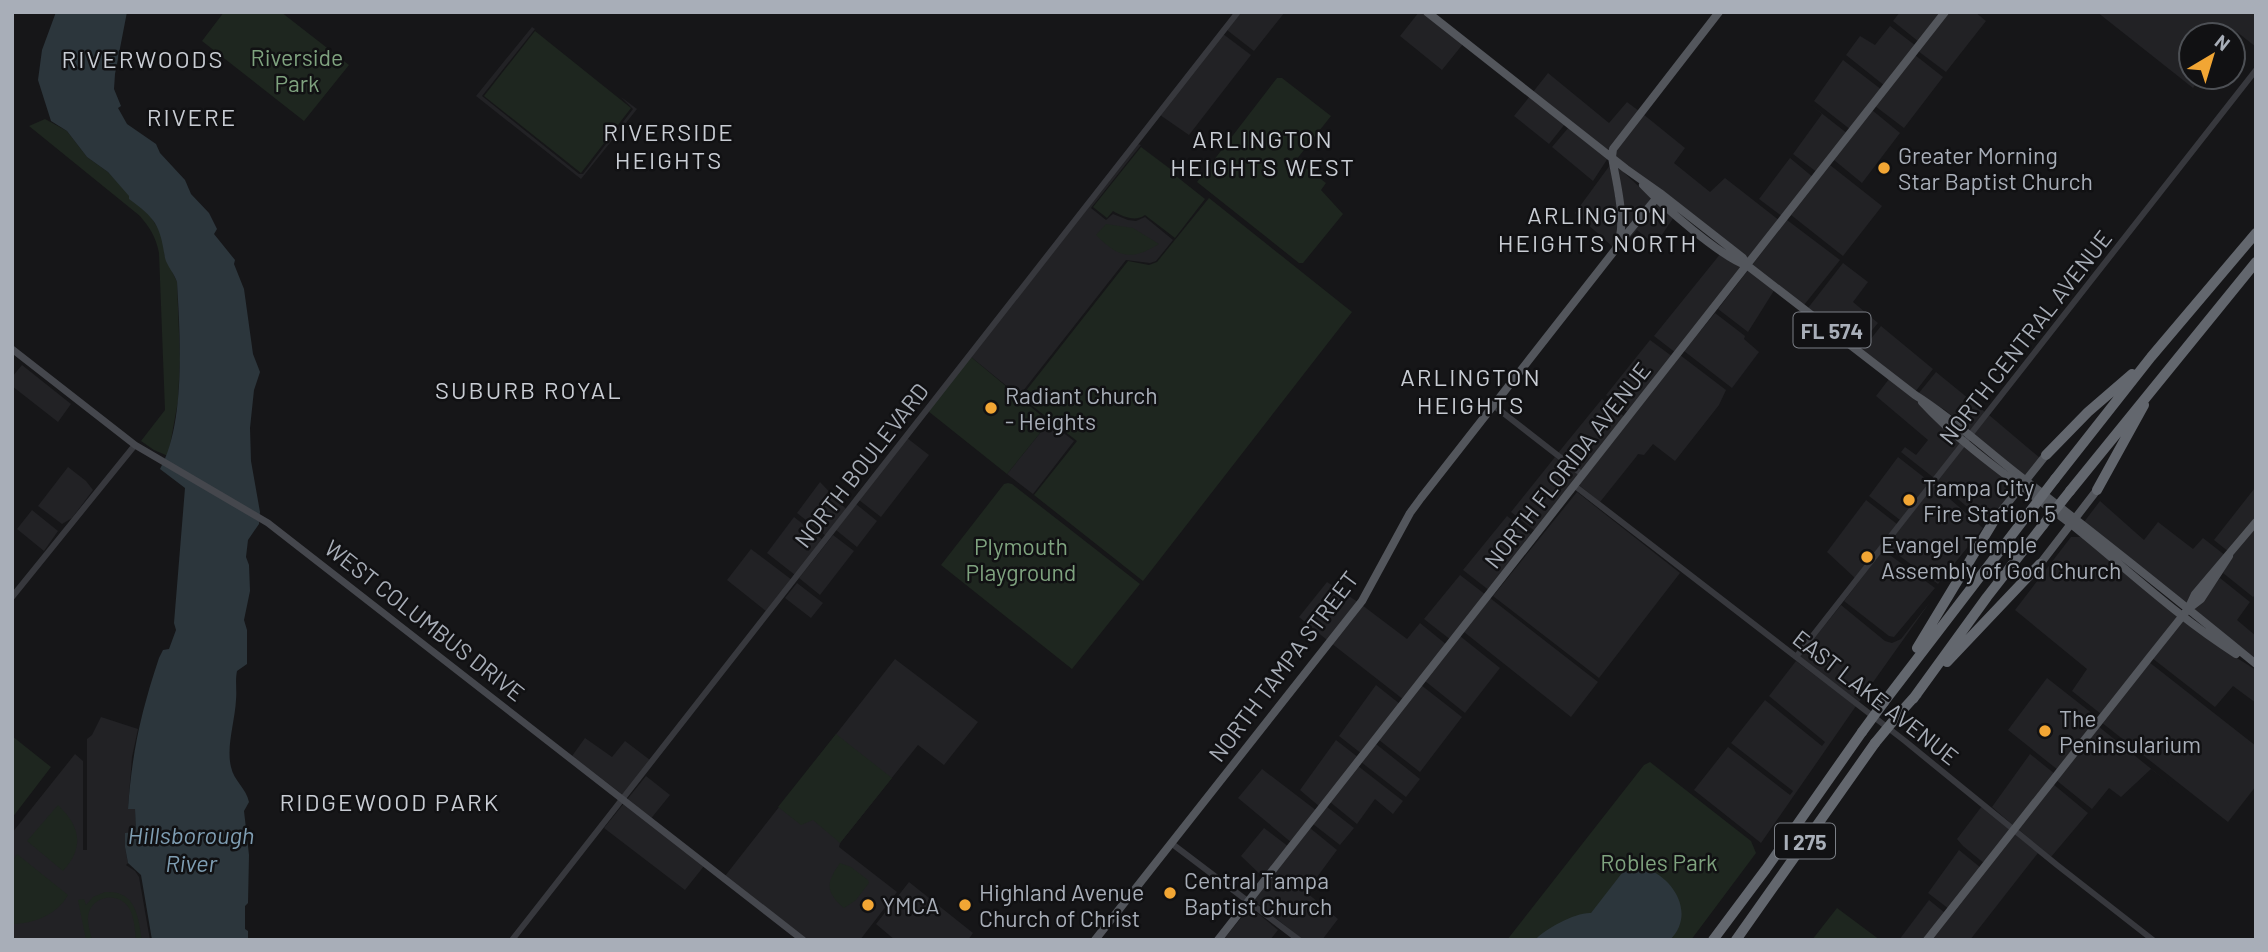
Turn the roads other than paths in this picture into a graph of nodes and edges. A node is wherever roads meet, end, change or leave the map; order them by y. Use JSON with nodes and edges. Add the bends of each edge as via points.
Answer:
{"nodes":[{"id":1,"x":1238,"y":12,"type":"edge"},
{"id":2,"x":1427,"y":12,"type":"edge"},
{"id":3,"x":1719,"y":12,"type":"edge"},
{"id":4,"x":1945,"y":12,"type":"edge"},
{"id":5,"x":2256,"y":70,"type":"edge"},
{"id":6,"x":1612,"y":157,"type":"junction"},
{"id":7,"x":1658,"y":195,"type":"junction"},
{"id":8,"x":2256,"y":233,"type":"edge"},
{"id":9,"x":1620,"y":242,"type":"junction"},
{"id":10,"x":2256,"y":262,"type":"edge"},
{"id":11,"x":1748,"y":266,"type":"junction"},
{"id":12,"x":12,"y":349,"type":"edge"},
{"id":13,"x":2151,"y":357,"type":"junction"},
{"id":14,"x":2152,"y":387,"type":"junction"},
{"id":15,"x":1493,"y":405,"type":"junction"},
{"id":16,"x":1968,"y":438,"type":"junction"},
{"id":17,"x":135,"y":445,"type":"junction"},
{"id":18,"x":2046,"y":455,"type":"joint"},
{"id":19,"x":2005,"y":473,"type":"junction"},
{"id":20,"x":1583,"y":475,"type":"junction"},
{"id":21,"x":2023,"y":483,"type":"junction"},
{"id":22,"x":1575,"y":486,"type":"junction"},
{"id":23,"x":2097,"y":490,"type":"joint"},
{"id":24,"x":2010,"y":500,"type":"junction"},
{"id":25,"x":1995,"y":519,"type":"joint"},
{"id":26,"x":2073,"y":521,"type":"junction"},
{"id":27,"x":2256,"y":522,"type":"edge"},
{"id":28,"x":2083,"y":535,"type":"junction"},
{"id":29,"x":2059,"y":540,"type":"junction"},
{"id":30,"x":2040,"y":564,"type":"joint"},
{"id":31,"x":12,"y":597,"type":"edge"},
{"id":32,"x":2186,"y":612,"type":"junction"},
{"id":33,"x":1796,"y":657,"type":"junction"},
{"id":34,"x":2256,"y":665,"type":"edge"},
{"id":35,"x":1902,"y":676,"type":"junction"},
{"id":36,"x":1913,"y":699,"type":"junction"},
{"id":37,"x":623,"y":798,"type":"junction"},
{"id":38,"x":2014,"y":829,"type":"junction"},
{"id":39,"x":1171,"y":844,"type":"junction"},
{"id":40,"x":1766,"y":869,"type":"junction"},
{"id":41,"x":1250,"y":901,"type":"junction"},
{"id":42,"x":1753,"y":916,"type":"junction"},
{"id":43,"x":512,"y":940,"type":"edge"},
{"id":44,"x":803,"y":940,"type":"edge"},
{"id":45,"x":1095,"y":940,"type":"edge"},
{"id":46,"x":1218,"y":940,"type":"edge"},
{"id":47,"x":1299,"y":940,"type":"edge"},
{"id":48,"x":1704,"y":940,"type":"edge"},
{"id":49,"x":1713,"y":940,"type":"edge"},
{"id":50,"x":1736,"y":940,"type":"edge"},
{"id":51,"x":1743,"y":940,"type":"edge"},
{"id":52,"x":1927,"y":940,"type":"edge"},
{"id":53,"x":2154,"y":940,"type":"edge"}],
"edges":[{"from":1,"to":37,"type":"street","name":"NORTH BOULEVARD"},
{"from":2,"to":6,"type":"main road","number":"FL 574"},
{"from":3,"to":6,"type":"main road","via":[[1616,144]]},
{"from":4,"to":11,"type":"main road","name":"NORTH FLORIDA AVENUE"},
{"from":5,"to":16,"type":"street","name":"NORTH CENTRAL AVENUE"},
{"from":6,"to":7,"type":"main road","number":"FL 574"},
{"from":6,"to":9,"type":"main road"},
{"from":7,"to":9,"type":"main road","name":"NORTH TAMPA STREET"},
{"from":7,"to":11,"type":"main road","number":"FL 574"},
{"from":8,"to":13,"type":"highway","number":"I 275"},
{"from":9,"to":15,"type":"main road","name":"NORTH TAMPA STREET"},
{"from":10,"to":14,"type":"highway","number":"I 275"},
{"from":11,"to":16,"type":"main road","number":"FL 574"},
{"from":11,"to":20,"type":"main road","name":"NORTH FLORIDA AVENUE"},
{"from":12,"to":17,"type":"main road","name":"WEST COLUMBUS DRIVE"},
{"from":13,"to":18,"type":"highway"},
{"from":13,"to":35,"type":"highway","number":"I 275","bridge":true},
{"from":14,"to":23,"type":"highway"},
{"from":14,"to":36,"type":"highway","number":"I 275","bridge":true},
{"from":15,"to":20,"type":"street"},
{"from":15,"to":39,"type":"main road","name":"NORTH TAMPA STREET","via":[[1410,513],[1362,601]]},
{"from":16,"to":19,"type":"main road","number":"FL 574"},
{"from":16,"to":21,"type":"main road","number":"FL 574"},
{"from":16,"to":33,"type":"street","name":"NORTH CENTRAL AVENUE"},
{"from":17,"to":31,"type":"street"},
{"from":17,"to":37,"type":"main road","name":"WEST COLUMBUS DRIVE","via":[[261,519]]},
{"from":18,"to":21,"type":"main road"},
{"from":19,"to":21,"type":"main road","number":"FL 574"},
{"from":19,"to":24,"type":"main road"},
{"from":20,"to":22,"type":"main road","name":"NORTH FLORIDA AVENUE"},
{"from":21,"to":24,"type":"main road"},
{"from":21,"to":26,"type":"main road","number":"FL 574"},
{"from":22,"to":33,"type":"street","name":"EAST LAKE AVENUE"},
{"from":22,"to":41,"type":"main road","name":"NORTH FLORIDA AVENUE"},
{"from":23,"to":26,"type":"main road"},
{"from":24,"to":25,"type":"main road"},
{"from":25,"to":35,"type":"highway"},
{"from":26,"to":28,"type":"main road","number":"FL 574"},
{"from":26,"to":29,"type":"main road"},
{"from":26,"to":32,"type":"main road","number":"FL 574"},
{"from":27,"to":32,"type":"main road","via":[[2199,588]]},
{"from":28,"to":29,"type":"main road"},
{"from":28,"to":32,"type":"main road","number":"FL 574"},
{"from":29,"to":30,"type":"main road"},
{"from":30,"to":36,"type":"highway"},
{"from":32,"to":34,"type":"main road","number":"FL 574","via":[[2220,643]]},
{"from":32,"to":38,"type":"main road"},
{"from":33,"to":38,"type":"street","name":"EAST LAKE AVENUE"},
{"from":35,"to":40,"type":"highway","number":"I 275","bridge":true},
{"from":36,"to":42,"type":"highway","number":"I 275","bridge":true,"via":[[1875,743]]},
{"from":37,"to":43,"type":"street","name":"NORTH BOULEVARD"},
{"from":37,"to":44,"type":"main road","name":"WEST COLUMBUS DRIVE"},
{"from":38,"to":52,"type":"main road"},
{"from":38,"to":53,"type":"street","name":"EAST LAKE AVENUE"},
{"from":39,"to":41,"type":"street"},
{"from":39,"to":45,"type":"main road","name":"NORTH TAMPA STREET"},
{"from":40,"to":48,"type":"highway"},
{"from":40,"to":49,"type":"highway","number":"I 275"},
{"from":41,"to":46,"type":"main road","name":"NORTH FLORIDA AVENUE"},
{"from":41,"to":47,"type":"street"},
{"from":42,"to":50,"type":"highway","number":"I 275"},
{"from":42,"to":51,"type":"highway","via":[[1752,929]]}]}
